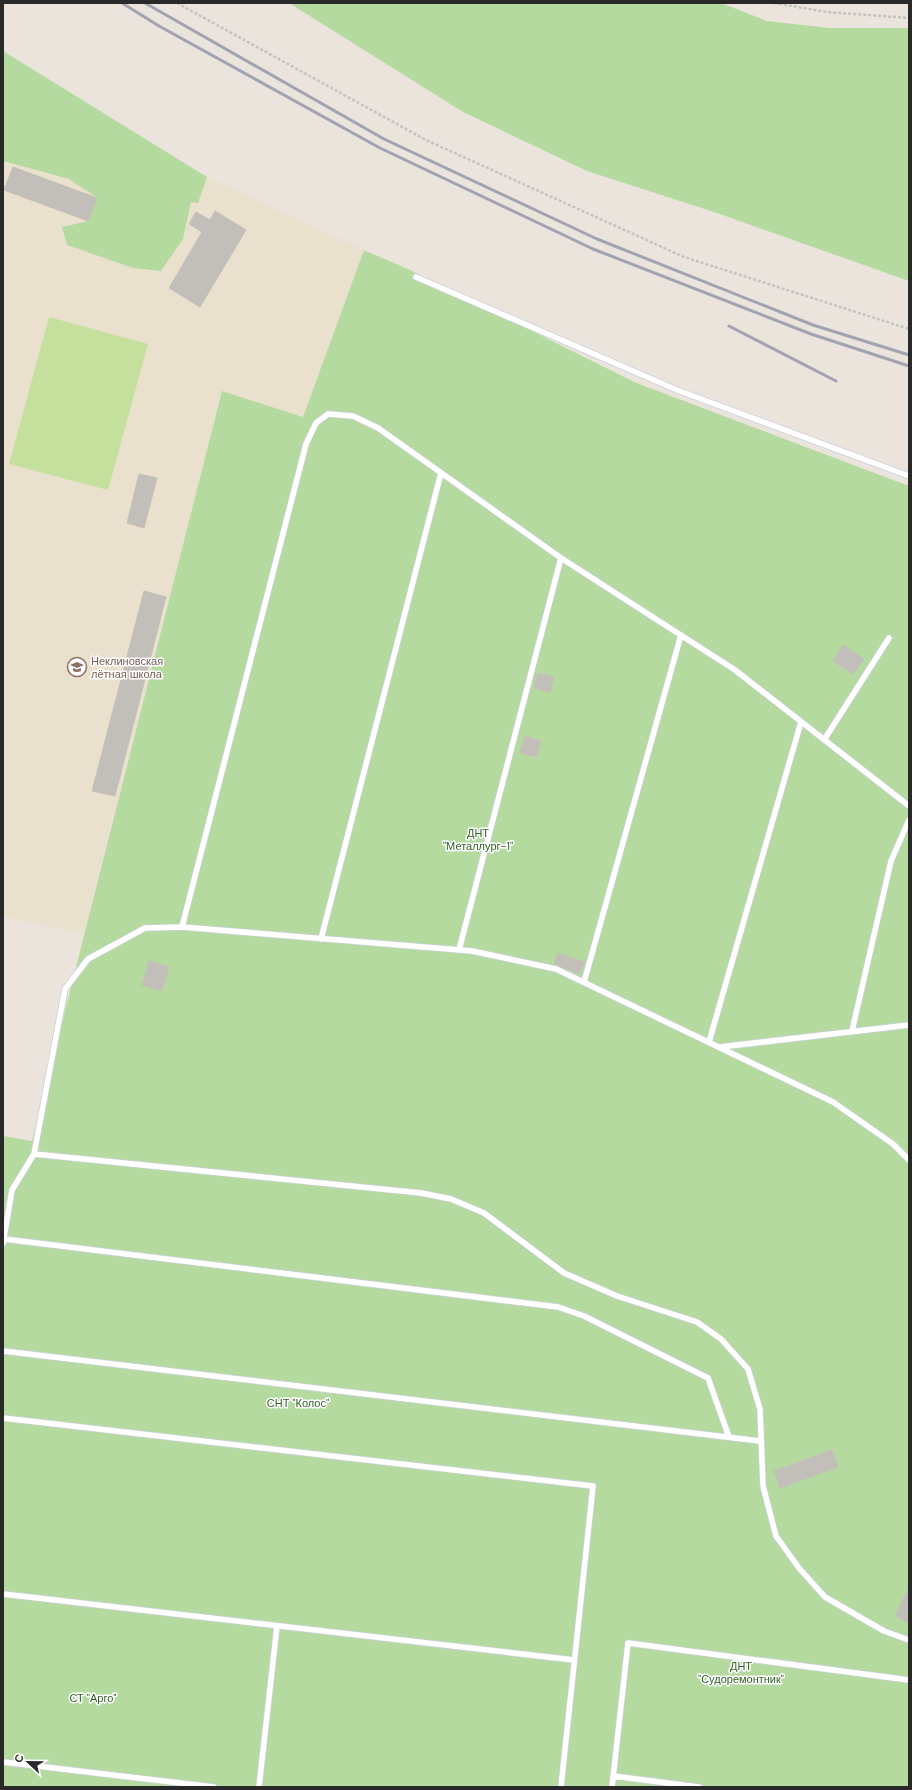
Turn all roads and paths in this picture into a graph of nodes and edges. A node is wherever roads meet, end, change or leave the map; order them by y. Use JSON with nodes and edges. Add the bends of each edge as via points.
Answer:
{"nodes":[{"id":1,"x":177,"y":3,"type":"edge"},
{"id":2,"x":774,"y":3,"type":"edge"},
{"id":3,"x":909,"y":18,"type":"edge"},
{"id":4,"x":416,"y":277,"type":"dead end"},
{"id":5,"x":909,"y":329,"type":"edge"},
{"id":6,"x":442,"y":473,"type":"junction"},
{"id":7,"x":909,"y":476,"type":"edge"},
{"id":8,"x":561,"y":558,"type":"junction"},
{"id":9,"x":681,"y":635,"type":"junction"},
{"id":10,"x":889,"y":638,"type":"dead end"},
{"id":11,"x":800,"y":722,"type":"junction"},
{"id":12,"x":824,"y":740,"type":"junction"},
{"id":13,"x":909,"y":806,"type":"edge"},
{"id":14,"x":909,"y":820,"type":"edge"},
{"id":15,"x":182,"y":927,"type":"junction"},
{"id":16,"x":321,"y":939,"type":"junction"},
{"id":17,"x":459,"y":950,"type":"junction"},
{"id":18,"x":584,"y":982,"type":"junction"},
{"id":19,"x":909,"y":1025,"type":"edge"},
{"id":20,"x":852,"y":1031,"type":"junction"},
{"id":21,"x":709,"y":1042,"type":"junction"},
{"id":22,"x":719,"y":1047,"type":"junction"},
{"id":23,"x":34,"y":1154,"type":"junction"},
{"id":24,"x":909,"y":1160,"type":"edge"},
{"id":25,"x":3,"y":1241,"type":"edge"},
{"id":26,"x":3,"y":1351,"type":"edge"},
{"id":27,"x":3,"y":1418,"type":"edge"},
{"id":28,"x":729,"y":1437,"type":"junction"},
{"id":29,"x":760,"y":1441,"type":"junction"},
{"id":30,"x":3,"y":1594,"type":"edge"},
{"id":31,"x":277,"y":1626,"type":"junction"},
{"id":32,"x":909,"y":1640,"type":"edge"},
{"id":33,"x":574,"y":1660,"type":"junction"},
{"id":34,"x":909,"y":1680,"type":"edge"},
{"id":35,"x":3,"y":1762,"type":"edge"},
{"id":36,"x":613,"y":1776,"type":"junction"},
{"id":37,"x":214,"y":1787,"type":"edge"},
{"id":38,"x":259,"y":1787,"type":"edge"},
{"id":39,"x":561,"y":1787,"type":"edge"},
{"id":40,"x":612,"y":1787,"type":"edge"},
{"id":41,"x":699,"y":1787,"type":"edge"}],
"edges":[{"from":1,"to":5,"type":"path","via":[[426,140],[684,257]]},
{"from":2,"to":3,"type":"path","via":[[827,12]]},
{"from":4,"to":7,"type":"lane","via":[[677,390]]},
{"from":6,"to":8,"type":"lane"},
{"from":6,"to":15,"type":"lane","via":[[378,428],[353,416],[328,414],[316,423],[306,444]]},
{"from":6,"to":16,"type":"lane"},
{"from":8,"to":9,"type":"lane"},
{"from":8,"to":17,"type":"lane"},
{"from":9,"to":11,"type":"lane","via":[[735,670]]},
{"from":9,"to":18,"type":"lane"},
{"from":10,"to":12,"type":"lane"},
{"from":11,"to":12,"type":"lane"},
{"from":11,"to":21,"type":"lane"},
{"from":12,"to":13,"type":"lane"},
{"from":14,"to":20,"type":"lane","via":[[890,861]]},
{"from":15,"to":16,"type":"lane"},
{"from":15,"to":23,"type":"lane","via":[[145,928],[88,959],[65,989]]},
{"from":16,"to":17,"type":"lane"},
{"from":17,"to":18,"type":"lane","via":[[556,970]]},
{"from":18,"to":21,"type":"lane"},
{"from":19,"to":20,"type":"lane"},
{"from":20,"to":22,"type":"lane"},
{"from":21,"to":22,"type":"lane"},
{"from":22,"to":24,"type":"lane","via":[[833,1102],[893,1144]]},
{"from":23,"to":25,"type":"lane","via":[[12,1190]]},
{"from":23,"to":29,"type":"lane","via":[[421,1193],[451,1199],[484,1213],[564,1273],[617,1296],[697,1322],[722,1339],[748,1369],[760,1409]]},
{"from":25,"to":28,"type":"lane","via":[[558,1307],[584,1316],[708,1378]]},
{"from":26,"to":28,"type":"lane"},
{"from":27,"to":33,"type":"lane","via":[[593,1486]]},
{"from":28,"to":29,"type":"lane"},
{"from":29,"to":32,"type":"lane","via":[[763,1486],[776,1536],[799,1568],[825,1597],[884,1631]]},
{"from":30,"to":31,"type":"lane"},
{"from":31,"to":33,"type":"lane"},
{"from":31,"to":38,"type":"lane"},
{"from":33,"to":39,"type":"lane"},
{"from":34,"to":36,"type":"lane","via":[[628,1643]]},
{"from":35,"to":37,"type":"lane"},
{"from":36,"to":40,"type":"lane"},
{"from":36,"to":41,"type":"lane"}]}
